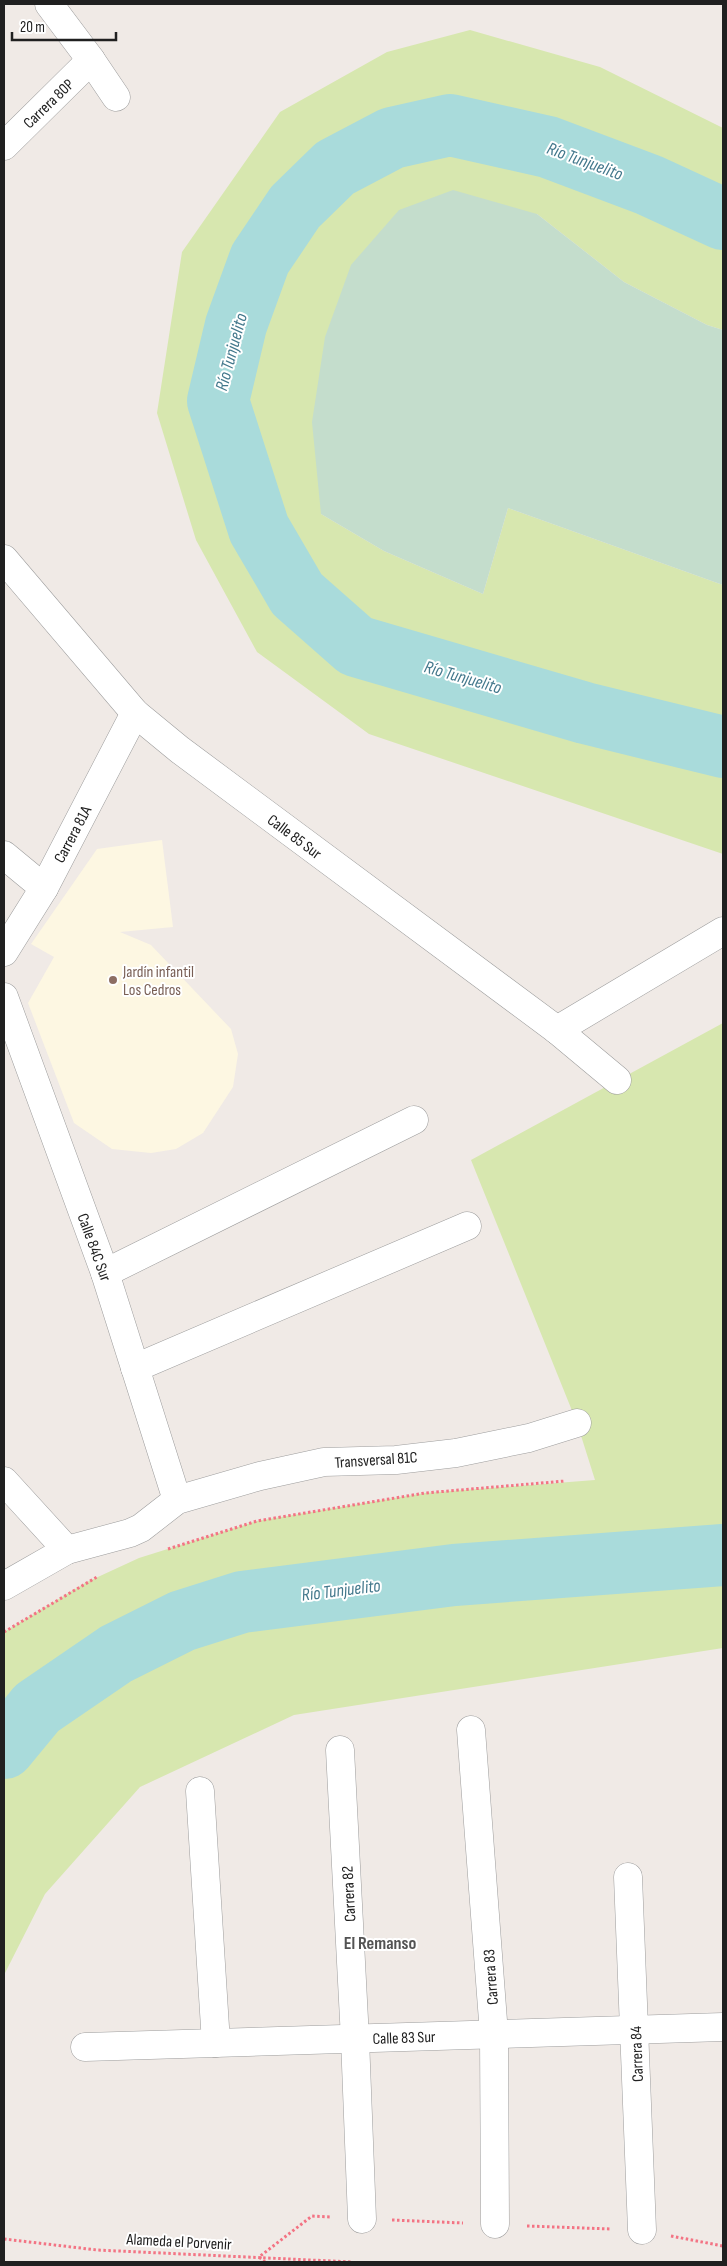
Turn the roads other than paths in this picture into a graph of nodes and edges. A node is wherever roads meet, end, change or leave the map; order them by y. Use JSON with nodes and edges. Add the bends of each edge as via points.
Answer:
{"nodes":[{"id":1,"x":48,"y":4,"type":"edge"},
{"id":2,"x":91,"y":60,"type":"junction"},
{"id":3,"x":116,"y":97,"type":"dead end"},
{"id":4,"x":4,"y":146,"type":"edge"},
{"id":5,"x":4,"y":559,"type":"edge"},
{"id":6,"x":135,"y":713,"type":"junction"},
{"id":7,"x":4,"y":855,"type":"edge"},
{"id":8,"x":44,"y":888,"type":"junction"},
{"id":9,"x":723,"y":931,"type":"edge"},
{"id":10,"x":4,"y":952,"type":"edge"},
{"id":11,"x":4,"y":997,"type":"edge"},
{"id":12,"x":557,"y":1030,"type":"junction"},
{"id":13,"x":617,"y":1080,"type":"dead end"},
{"id":14,"x":414,"y":1120,"type":"dead end"},
{"id":15,"x":467,"y":1226,"type":"dead end"},
{"id":16,"x":105,"y":1273,"type":"junction"},
{"id":17,"x":135,"y":1368,"type":"junction"},
{"id":18,"x":577,"y":1423,"type":"dead end"},
{"id":19,"x":4,"y":1480,"type":"edge"},
{"id":20,"x":177,"y":1500,"type":"junction"},
{"id":21,"x":67,"y":1550,"type":"junction"},
{"id":22,"x":4,"y":1586,"type":"edge"},
{"id":23,"x":470,"y":1730,"type":"dead end"},
{"id":24,"x":340,"y":1750,"type":"dead end"},
{"id":25,"x":200,"y":1792,"type":"dead end"},
{"id":26,"x":628,"y":1877,"type":"dead end"},
{"id":27,"x":723,"y":2027,"type":"edge"},
{"id":28,"x":635,"y":2030,"type":"junction"},
{"id":29,"x":494,"y":2034,"type":"junction"},
{"id":30,"x":355,"y":2039,"type":"junction"},
{"id":31,"x":216,"y":2043,"type":"junction"},
{"id":32,"x":85,"y":2047,"type":"dead end"},
{"id":33,"x":362,"y":2219,"type":"dead end"},
{"id":34,"x":495,"y":2224,"type":"dead end"},
{"id":35,"x":642,"y":2230,"type":"dead end"}],
"edges":[{"from":1,"to":2,"type":"street"},
{"from":2,"to":3,"type":"street"},
{"from":2,"to":4,"type":"street","name":"Carrera 80P"},
{"from":5,"to":6,"type":"street","name":"Calle 85 Sur"},
{"from":6,"to":8,"type":"street","name":"Carrera 81A"},
{"from":6,"to":12,"type":"street","name":"Calle 85 Sur","via":[[180,750]]},
{"from":7,"to":8,"type":"street"},
{"from":8,"to":10,"type":"street","name":"Carrera 81A"},
{"from":9,"to":12,"type":"street"},
{"from":11,"to":16,"type":"street","name":"Calle 84C Sur"},
{"from":12,"to":13,"type":"street","name":"Calle 85 Sur"},
{"from":14,"to":16,"type":"street"},
{"from":15,"to":17,"type":"street"},
{"from":16,"to":17,"type":"street","name":"Calle 84C Sur"},
{"from":17,"to":20,"type":"street","name":"Calle 84C Sur"},
{"from":18,"to":20,"type":"street","name":"Transversal 81C","via":[[529,1438],[456,1453],[396,1460],[324,1462]]},
{"from":19,"to":21,"type":"street"},
{"from":20,"to":21,"type":"street","via":[[141,1528]]},
{"from":21,"to":22,"type":"street"},
{"from":23,"to":29,"type":"street","name":"Carrera 83"},
{"from":24,"to":30,"type":"street","name":"Carrera 82"},
{"from":25,"to":31,"type":"street"},
{"from":26,"to":28,"type":"street","name":"Carrera 84"},
{"from":27,"to":28,"type":"street","name":"Calle 83 Sur"},
{"from":28,"to":29,"type":"street","name":"Calle 83 Sur"},
{"from":28,"to":35,"type":"street","name":"Carrera 84"},
{"from":29,"to":30,"type":"street","name":"Calle 83 Sur"},
{"from":29,"to":34,"type":"street","name":"Carrera 83"},
{"from":30,"to":31,"type":"street","name":"Calle 83 Sur"},
{"from":30,"to":33,"type":"street","name":"Carrera 82"},
{"from":31,"to":32,"type":"street","name":"Calle 83 Sur"}]}
